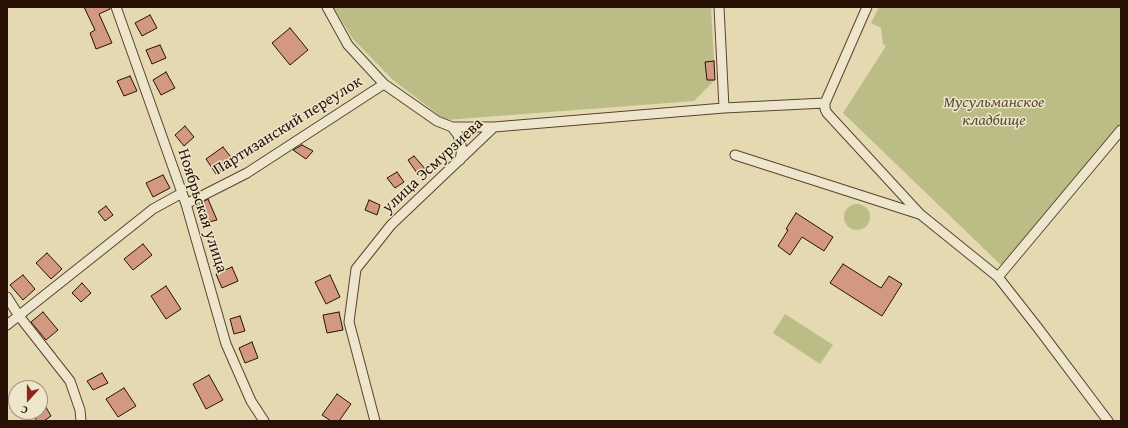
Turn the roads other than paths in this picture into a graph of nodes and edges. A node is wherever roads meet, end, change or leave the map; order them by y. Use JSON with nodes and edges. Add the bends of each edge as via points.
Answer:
{"nodes":[{"id":1,"x":116,"y":7,"type":"edge"},
{"id":2,"x":327,"y":7,"type":"edge"},
{"id":3,"x":719,"y":7,"type":"edge"},
{"id":4,"x":867,"y":7,"type":"edge"},
{"id":5,"x":384,"y":84,"type":"junction"},
{"id":6,"x":825,"y":103,"type":"junction"},
{"id":7,"x":724,"y":108,"type":"junction"},
{"id":8,"x":452,"y":127,"type":"junction"},
{"id":9,"x":494,"y":127,"type":"junction"},
{"id":10,"x":1121,"y":130,"type":"edge"},
{"id":11,"x":735,"y":155,"type":"dead end"},
{"id":12,"x":460,"y":160,"type":"junction"},
{"id":13,"x":182,"y":193,"type":"junction"},
{"id":14,"x":186,"y":204,"type":"junction"},
{"id":15,"x":920,"y":214,"type":"junction"},
{"id":16,"x":998,"y":277,"type":"junction"},
{"id":17,"x":7,"y":297,"type":"edge"},
{"id":18,"x":19,"y":316,"type":"junction"},
{"id":19,"x":7,"y":326,"type":"edge"},
{"id":20,"x":81,"y":421,"type":"edge"},
{"id":21,"x":264,"y":421,"type":"edge"},
{"id":22,"x":375,"y":421,"type":"edge"},
{"id":23,"x":1108,"y":421,"type":"edge"}],
"edges":[{"from":1,"to":13,"type":"street","name":"Ноябрьская улица"},
{"from":2,"to":5,"type":"street","via":[[348,45]]},
{"from":3,"to":7,"type":"street"},
{"from":4,"to":6,"type":"street"},
{"from":5,"to":8,"type":"street","via":[[437,121]]},
{"from":5,"to":14,"type":"street","name":"Партизанский переулок","via":[[247,173]]},
{"from":6,"to":7,"type":"street","name":"улица Эсмурзиева"},
{"from":6,"to":15,"type":"street","via":[[828,113]]},
{"from":7,"to":9,"type":"street","name":"улица Эсмурзиева"},
{"from":8,"to":9,"type":"street"},
{"from":8,"to":12,"type":"street","via":[[461,142]]},
{"from":9,"to":12,"type":"street","name":"улица Эсмурзиева"},
{"from":10,"to":16,"type":"street"},
{"from":11,"to":15,"type":"street"},
{"from":12,"to":22,"type":"street","name":"улица Эсмурзиева","via":[[391,225],[356,269],[350,322]]},
{"from":13,"to":14,"type":"street","name":"Ноябрьская улица"},
{"from":13,"to":18,"type":"street","via":[[153,209]]},
{"from":14,"to":21,"type":"street","name":"Ноябрьская улица","via":[[226,344],[251,401]]},
{"from":15,"to":16,"type":"street"},
{"from":16,"to":23,"type":"street"},
{"from":17,"to":18,"type":"street"},
{"from":18,"to":19,"type":"street"},
{"from":18,"to":20,"type":"street","via":[[70,382],[80,410]]}]}
